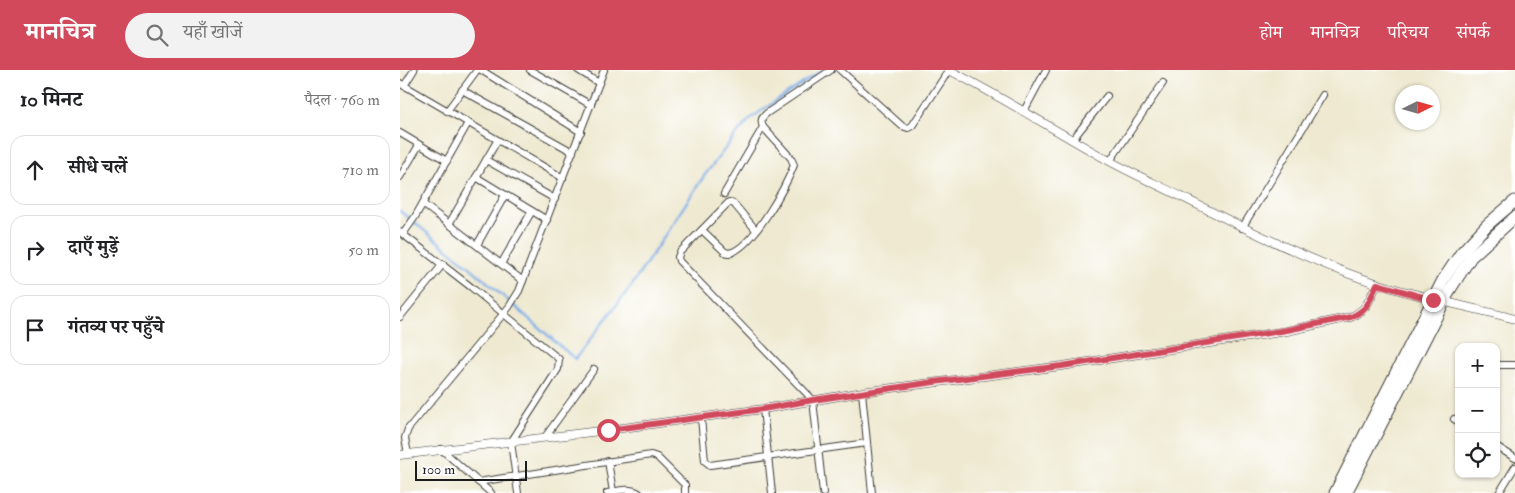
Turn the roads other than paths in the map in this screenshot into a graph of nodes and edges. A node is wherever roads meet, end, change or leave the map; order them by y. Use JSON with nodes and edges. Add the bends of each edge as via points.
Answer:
{"nodes":[{"id":1,"x":414,"y":70,"type":"edge"},
{"id":2,"x":477,"y":70,"type":"edge"},
{"id":3,"x":480,"y":70,"type":"edge"},
{"id":4,"x":530,"y":70,"type":"edge"},
{"id":5,"x":578,"y":70,"type":"edge"},
{"id":6,"x":604,"y":70,"type":"edge"},
{"id":7,"x":831,"y":70,"type":"edge"},
{"id":8,"x":840,"y":70,"type":"edge"},
{"id":9,"x":949,"y":70,"type":"edge"},
{"id":10,"x":1046,"y":70,"type":"edge"},
{"id":11,"x":599,"y":83,"type":"junction"},
{"id":12,"x":1163,"y":83,"type":"dead end"},
{"id":13,"x":402,"y":84,"type":"edge"},
{"id":14,"x":462,"y":90,"type":"junction"},
{"id":15,"x":1323,"y":95,"type":"dead end"},
{"id":16,"x":1107,"y":96,"type":"dead end"},
{"id":17,"x":591,"y":105,"type":"junction"},
{"id":18,"x":447,"y":111,"type":"junction"},
{"id":19,"x":1024,"y":111,"type":"junction"},
{"id":20,"x":468,"y":124,"type":"junction"},
{"id":21,"x":763,"y":127,"type":"junction"},
{"id":22,"x":581,"y":132,"type":"junction"},
{"id":23,"x":400,"y":133,"type":"edge"},
{"id":24,"x":1073,"y":139,"type":"junction"},
{"id":25,"x":497,"y":141,"type":"junction"},
{"id":26,"x":419,"y":144,"type":"junction"},
{"id":27,"x":573,"y":152,"type":"junction"},
{"id":28,"x":486,"y":160,"type":"junction"},
{"id":29,"x":447,"y":161,"type":"junction"},
{"id":30,"x":1110,"y":161,"type":"junction"},
{"id":31,"x":400,"y":177,"type":"edge"},
{"id":32,"x":476,"y":177,"type":"junction"},
{"id":33,"x":563,"y":178,"type":"junction"},
{"id":34,"x":724,"y":194,"type":"dead end"},
{"id":35,"x":505,"y":195,"type":"junction"},
{"id":36,"x":555,"y":199,"type":"junction"},
{"id":37,"x":1515,"y":201,"type":"edge"},
{"id":38,"x":423,"y":204,"type":"junction"},
{"id":39,"x":532,"y":211,"type":"junction"},
{"id":40,"x":1515,"y":217,"type":"edge"},
{"id":41,"x":547,"y":220,"type":"junction"},
{"id":42,"x":449,"y":224,"type":"junction"},
{"id":43,"x":1242,"y":228,"type":"junction"},
{"id":44,"x":702,"y":230,"type":"junction"},
{"id":45,"x":756,"y":230,"type":"junction"},
{"id":46,"x":402,"y":233,"type":"edge"},
{"id":47,"x":476,"y":245,"type":"junction"},
{"id":48,"x":443,"y":264,"type":"junction"},
{"id":49,"x":501,"y":264,"type":"junction"},
{"id":50,"x":523,"y":281,"type":"junction"},
{"id":51,"x":1377,"y":284,"type":"junction"},
{"id":52,"x":1438,"y":301,"type":"junction"},
{"id":53,"x":503,"y":314,"type":"junction"},
{"id":54,"x":400,"y":317,"type":"edge"},
{"id":55,"x":1515,"y":319,"type":"edge"},
{"id":56,"x":1500,"y":365,"type":"edge"},
{"id":57,"x":1515,"y":365,"type":"edge"},
{"id":58,"x":594,"y":369,"type":"dead end"},
{"id":59,"x":862,"y":392,"type":"junction"},
{"id":60,"x":813,"y":400,"type":"junction"},
{"id":61,"x":763,"y":409,"type":"junction"},
{"id":62,"x":700,"y":418,"type":"junction"},
{"id":63,"x":545,"y":437,"type":"junction"},
{"id":64,"x":511,"y":442,"type":"junction"},
{"id":65,"x":867,"y":443,"type":"junction"},
{"id":66,"x":1500,"y":449,"type":"edge"},
{"id":67,"x":441,"y":450,"type":"junction"},
{"id":68,"x":818,"y":451,"type":"junction"},
{"id":69,"x":404,"y":454,"type":"edge"},
{"id":70,"x":768,"y":457,"type":"junction"},
{"id":71,"x":1515,"y":458,"type":"edge"},
{"id":72,"x":608,"y":461,"type":"junction"},
{"id":73,"x":1515,"y":467,"type":"edge"},
{"id":74,"x":516,"y":476,"type":"junction"},
{"id":75,"x":478,"y":482,"type":"junction"},
{"id":76,"x":488,"y":492,"type":"edge"},
{"id":77,"x":518,"y":493,"type":"edge"},
{"id":78,"x":610,"y":493,"type":"edge"},
{"id":79,"x":639,"y":493,"type":"edge"},
{"id":80,"x":685,"y":493,"type":"edge"},
{"id":81,"x":772,"y":493,"type":"edge"},
{"id":82,"x":823,"y":493,"type":"edge"},
{"id":83,"x":872,"y":493,"type":"edge"},
{"id":84,"x":1335,"y":493,"type":"edge"},
{"id":85,"x":1346,"y":493,"type":"edge"},
{"id":86,"x":1499,"y":493,"type":"edge"}],
"edges":[{"from":1,"to":13,"type":"street"},
{"from":2,"to":14,"type":"street"},
{"from":3,"to":22,"type":"street"},
{"from":4,"to":17,"type":"street"},
{"from":5,"to":11,"type":"street"},
{"from":6,"to":11,"type":"street"},
{"from":7,"to":21,"type":"street","via":[[764,116]]},
{"from":8,"to":9,"type":"street","via":[[908,128]]},
{"from":9,"to":19,"type":"street"},
{"from":10,"to":19,"type":"street"},
{"from":11,"to":17,"type":"street"},
{"from":12,"to":30,"type":"street"},
{"from":13,"to":18,"type":"street"},
{"from":14,"to":18,"type":"street"},
{"from":14,"to":27,"type":"street"},
{"from":15,"to":43,"type":"street"},
{"from":16,"to":24,"type":"street"},
{"from":17,"to":22,"type":"street"},
{"from":18,"to":20,"type":"street"},
{"from":19,"to":24,"type":"street"},
{"from":20,"to":25,"type":"street"},
{"from":20,"to":29,"type":"street"},
{"from":21,"to":34,"type":"street"},
{"from":21,"to":45,"type":"street","via":[[792,158],[794,165]]},
{"from":22,"to":27,"type":"street"},
{"from":23,"to":26,"type":"street"},
{"from":24,"to":30,"type":"street"},
{"from":25,"to":28,"type":"street"},
{"from":25,"to":33,"type":"street"},
{"from":26,"to":29,"type":"street"},
{"from":26,"to":31,"type":"street"},
{"from":27,"to":33,"type":"street"},
{"from":28,"to":32,"type":"street"},
{"from":28,"to":36,"type":"street"},
{"from":29,"to":38,"type":"street"},
{"from":30,"to":43,"type":"street"},
{"from":32,"to":35,"type":"street"},
{"from":32,"to":42,"type":"street"},
{"from":33,"to":36,"type":"street"},
{"from":35,"to":39,"type":"street"},
{"from":35,"to":47,"type":"street"},
{"from":36,"to":41,"type":"street"},
{"from":37,"to":52,"type":"highway","via":[[1461,253],[1443,280]]},
{"from":38,"to":42,"type":"street"},
{"from":38,"to":46,"type":"street"},
{"from":39,"to":41,"type":"street"},
{"from":39,"to":49,"type":"street"},
{"from":40,"to":52,"type":"highway","via":[[1471,257]]},
{"from":41,"to":50,"type":"street"},
{"from":42,"to":47,"type":"street"},
{"from":43,"to":51,"type":"street"},
{"from":44,"to":45,"type":"street","via":[[728,253],[737,249]]},
{"from":44,"to":45,"type":"street","via":[[732,202]]},
{"from":44,"to":60,"type":"street","via":[[678,254],[679,261]]},
{"from":46,"to":48,"type":"street"},
{"from":47,"to":49,"type":"street"},
{"from":48,"to":53,"type":"street"},
{"from":48,"to":54,"type":"street"},
{"from":49,"to":50,"type":"street"},
{"from":50,"to":53,"type":"street"},
{"from":51,"to":52,"type":"street"},
{"from":51,"to":59,"type":"street","via":[[1363,311],[1351,317],[1071,365]]},
{"from":52,"to":55,"type":"street"},
{"from":52,"to":84,"type":"highway"},
{"from":52,"to":85,"type":"highway"},
{"from":53,"to":64,"type":"street","via":[[556,356],[559,364]]},
{"from":53,"to":69,"type":"street","via":[[408,429]]},
{"from":56,"to":57,"type":"street"},
{"from":58,"to":63,"type":"street"},
{"from":59,"to":60,"type":"street"},
{"from":59,"to":65,"type":"street"},
{"from":60,"to":61,"type":"street"},
{"from":60,"to":68,"type":"street"},
{"from":61,"to":62,"type":"street"},
{"from":61,"to":70,"type":"street"},
{"from":62,"to":63,"type":"street"},
{"from":62,"to":70,"type":"street","via":[[706,464]]},
{"from":63,"to":64,"type":"street"},
{"from":64,"to":67,"type":"street"},
{"from":64,"to":74,"type":"street"},
{"from":65,"to":68,"type":"street"},
{"from":65,"to":83,"type":"street"},
{"from":66,"to":71,"type":"street"},
{"from":67,"to":69,"type":"street"},
{"from":67,"to":75,"type":"street"},
{"from":68,"to":70,"type":"street"},
{"from":68,"to":82,"type":"street"},
{"from":70,"to":81,"type":"street"},
{"from":72,"to":74,"type":"street"},
{"from":72,"to":78,"type":"street"},
{"from":72,"to":80,"type":"street","via":[[657,457],[684,485]]},
{"from":73,"to":86,"type":"street"},
{"from":74,"to":75,"type":"street"},
{"from":74,"to":77,"type":"street"},
{"from":75,"to":76,"type":"street"},
{"from":78,"to":79,"type":"street","via":[[628,490]]}]}
